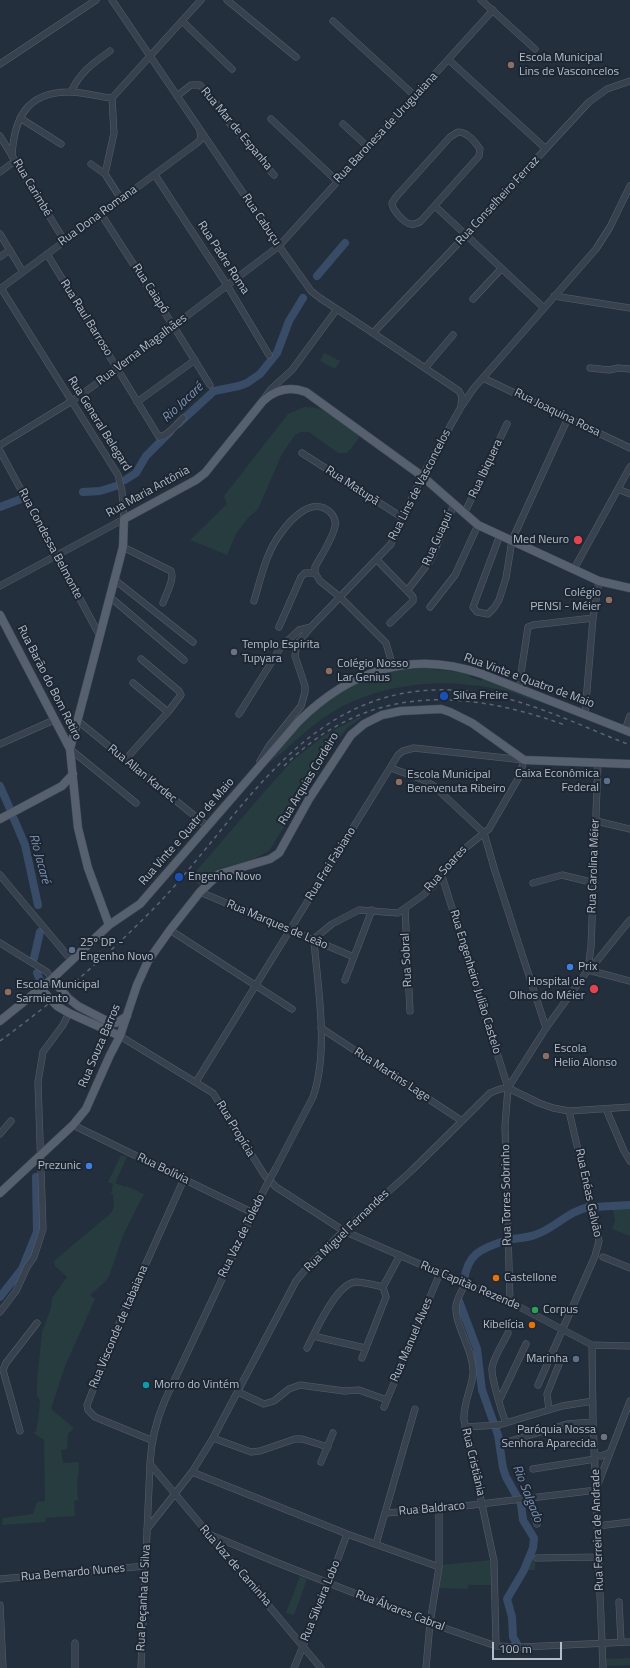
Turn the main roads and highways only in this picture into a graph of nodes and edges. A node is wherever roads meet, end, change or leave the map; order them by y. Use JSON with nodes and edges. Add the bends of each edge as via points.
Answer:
{"nodes":[{"id":1,"x":124,"y":519,"type":"joint"},
{"id":2,"x":630,"y":588,"type":"edge"},
{"id":3,"x":0,"y":615,"type":"edge"},
{"id":4,"x":627,"y":731,"type":"edge"},
{"id":5,"x":70,"y":749,"type":"junction"},
{"id":6,"x":630,"y":764,"type":"edge"},
{"id":7,"x":73,"y":774,"type":"junction"},
{"id":8,"x":0,"y":820,"type":"edge"},
{"id":9,"x":200,"y":892,"type":"joint"},
{"id":10,"x":109,"y":925,"type":"junction"},
{"id":11,"x":52,"y":979,"type":"junction"},
{"id":12,"x":41,"y":989,"type":"junction"},
{"id":13,"x":127,"y":1016,"type":"junction"},
{"id":14,"x":1,"y":1019,"type":"edge"},
{"id":15,"x":122,"y":1035,"type":"junction"},
{"id":16,"x":0,"y":1193,"type":"edge"}],
"edges":[{"from":1,"to":2,"type":"main road","name":"Rua Maria Antônia","via":[[205,474],[263,401],[280,390],[291,389],[306,392],[422,476],[478,525],[599,581]]},
{"from":1,"to":5,"type":"main road","name":"Rua General Belegard","via":[[123,547]]},
{"from":3,"to":5,"type":"main road","name":"Rua Barão do Bom Retiro"},
{"from":4,"to":10,"type":"main road","name":"Rua Vinte e Quatro de Maio","via":[[474,671],[454,666],[393,664],[355,679],[334,691],[298,722],[140,904]]},
{"from":5,"to":7,"type":"main road","name":"Rua Barão do Bom Retiro"},
{"from":6,"to":9,"type":"main road","name":"Rua Arquias Cordeiro","via":[[524,760],[480,728],[450,712],[431,709],[391,713],[378,717],[351,735],[275,856],[219,874]]},
{"from":7,"to":8,"type":"main road","via":[[62,786]]},
{"from":7,"to":10,"type":"main road","name":"Rua Barão do Bom Retiro","via":[[78,828],[88,868]]},
{"from":9,"to":13,"type":"main road","name":"Rua Souza Barros","via":[[148,961]]},
{"from":10,"to":11,"type":"main road","name":"Rua Vinte e Quatro de Maio"},
{"from":11,"to":12,"type":"main road","name":"Rua Vinte e Quatro de Maio"},
{"from":11,"to":13,"type":"main road","via":[[72,1002],[108,1022],[120,1022]]},
{"from":12,"to":14,"type":"main road","name":"Rua Vinte e Quatro de Maio"},
{"from":12,"to":15,"type":"main road","via":[[57,1006],[69,1014]]},
{"from":13,"to":15,"type":"main road","name":"Rua Souza Barros"},
{"from":15,"to":16,"type":"main road","name":"Rua Souza Barros","via":[[110,1055],[86,1109],[74,1125]]}]}
